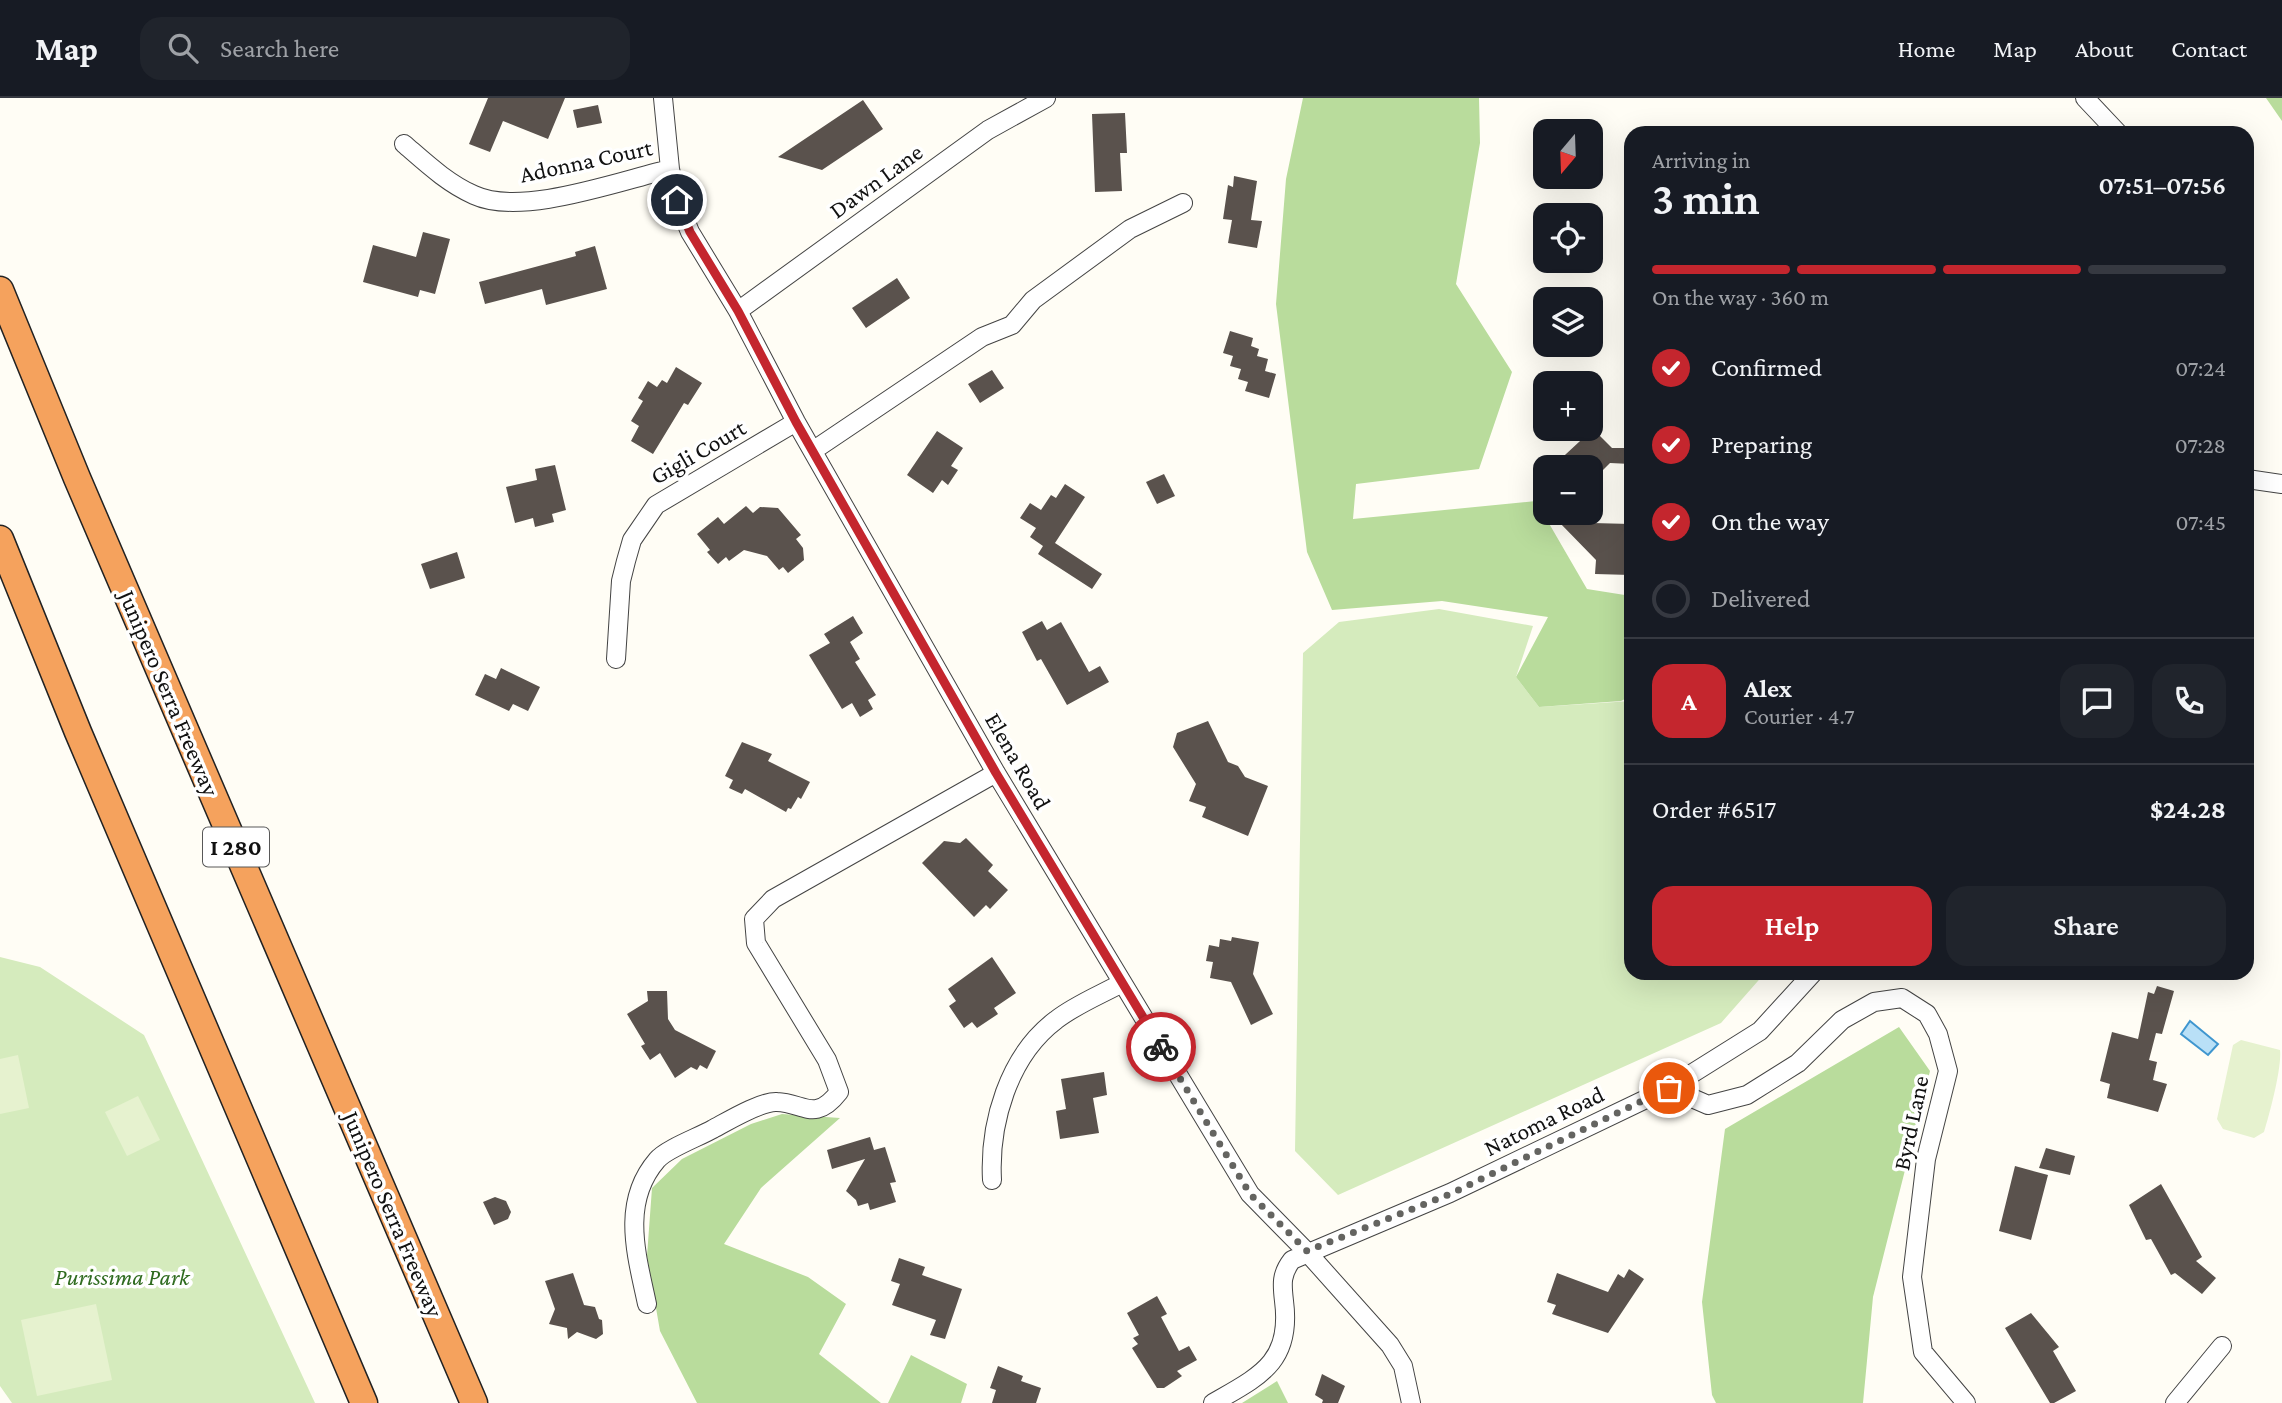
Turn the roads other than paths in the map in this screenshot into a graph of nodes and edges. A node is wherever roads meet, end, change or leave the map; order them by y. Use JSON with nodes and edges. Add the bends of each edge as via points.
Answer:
{"nodes":[{"id":1,"x":663,"y":98,"type":"edge"},
{"id":2,"x":1046,"y":98,"type":"edge"},
{"id":3,"x":2085,"y":98,"type":"edge"},
{"id":4,"x":2111,"y":126,"type":"edge"},
{"id":5,"x":404,"y":144,"type":"dead end"},
{"id":6,"x":670,"y":169,"type":"junction"},
{"id":7,"x":1183,"y":203,"type":"dead end"},
{"id":8,"x":0,"y":290,"type":"edge"},
{"id":9,"x":738,"y":311,"type":"junction"},
{"id":10,"x":796,"y":422,"type":"junction"},
{"id":11,"x":814,"y":450,"type":"junction"},
{"id":12,"x":2254,"y":481,"type":"edge"},
{"id":13,"x":2282,"y":484,"type":"edge"},
{"id":14,"x":0,"y":539,"type":"edge"},
{"id":15,"x":616,"y":659,"type":"dead end"},
{"id":16,"x":996,"y":773,"type":"junction"},
{"id":17,"x":1806,"y":980,"type":"edge"},
{"id":18,"x":1122,"y":982,"type":"junction"},
{"id":19,"x":1669,"y":1088,"type":"junction"},
{"id":20,"x":992,"y":1180,"type":"dead end"},
{"id":21,"x":1307,"y":1251,"type":"junction"},
{"id":22,"x":647,"y":1304,"type":"dead end"},
{"id":23,"x":2222,"y":1346,"type":"dead end"},
{"id":24,"x":364,"y":1403,"type":"edge"},
{"id":25,"x":474,"y":1403,"type":"edge"},
{"id":26,"x":1213,"y":1403,"type":"edge"},
{"id":27,"x":1411,"y":1403,"type":"edge"},
{"id":28,"x":1966,"y":1403,"type":"edge"},
{"id":29,"x":2175,"y":1403,"type":"edge"}],
"edges":[{"from":1,"to":6,"type":"street","name":"Elena Road"},
{"from":2,"to":9,"type":"street","name":"Dawn Lane","via":[[988,130]]},
{"from":3,"to":4,"type":"street"},
{"from":5,"to":6,"type":"street","name":"Adonna Court","via":[[444,178],[476,196],[530,203]]},
{"from":6,"to":9,"type":"street","name":"Elena Road","via":[[690,232]]},
{"from":7,"to":11,"type":"street","via":[[1130,229],[1033,300],[1012,325],[982,337]]},
{"from":8,"to":25,"type":"highway","name":"Junipero Serra Freeway","number":"I 280"},
{"from":9,"to":10,"type":"street","name":"Elena Road"},
{"from":10,"to":11,"type":"street","name":"Elena Road"},
{"from":10,"to":15,"type":"street","name":"Gigli Court","via":[[656,505],[632,540],[624,571]]},
{"from":11,"to":16,"type":"street","name":"Elena Road"},
{"from":12,"to":13,"type":"street"},
{"from":14,"to":24,"type":"highway"},
{"from":16,"to":18,"type":"street","name":"Elena Road"},
{"from":16,"to":22,"type":"street","via":[[773,899],[754,919],[756,943],[827,1060],[838,1092],[830,1103],[808,1111],[775,1101],[740,1114],[658,1159],[634,1207],[632,1234]]},
{"from":17,"to":19,"type":"street","name":"Natoma Road","via":[[1760,1031]]},
{"from":18,"to":20,"type":"street","via":[[1055,1020],[1011,1074],[990,1150]]},
{"from":18,"to":21,"type":"street","name":"Elena Road","via":[[1250,1194]]},
{"from":19,"to":21,"type":"street","name":"Natoma Road","via":[[1450,1194]]},
{"from":19,"to":28,"type":"street","name":"Byrd Lane","via":[[1709,1105],[1747,1095],[1798,1063],[1842,1020],[1874,1002],[1902,998],[1927,1014],[1948,1071],[1926,1159],[1912,1276],[1923,1352]]},
{"from":21,"to":26,"type":"street","via":[[1284,1269],[1284,1340],[1273,1363]]},
{"from":21,"to":27,"type":"street","name":"Elena Road","via":[[1390,1345],[1404,1366]]},
{"from":23,"to":29,"type":"street"}]}
